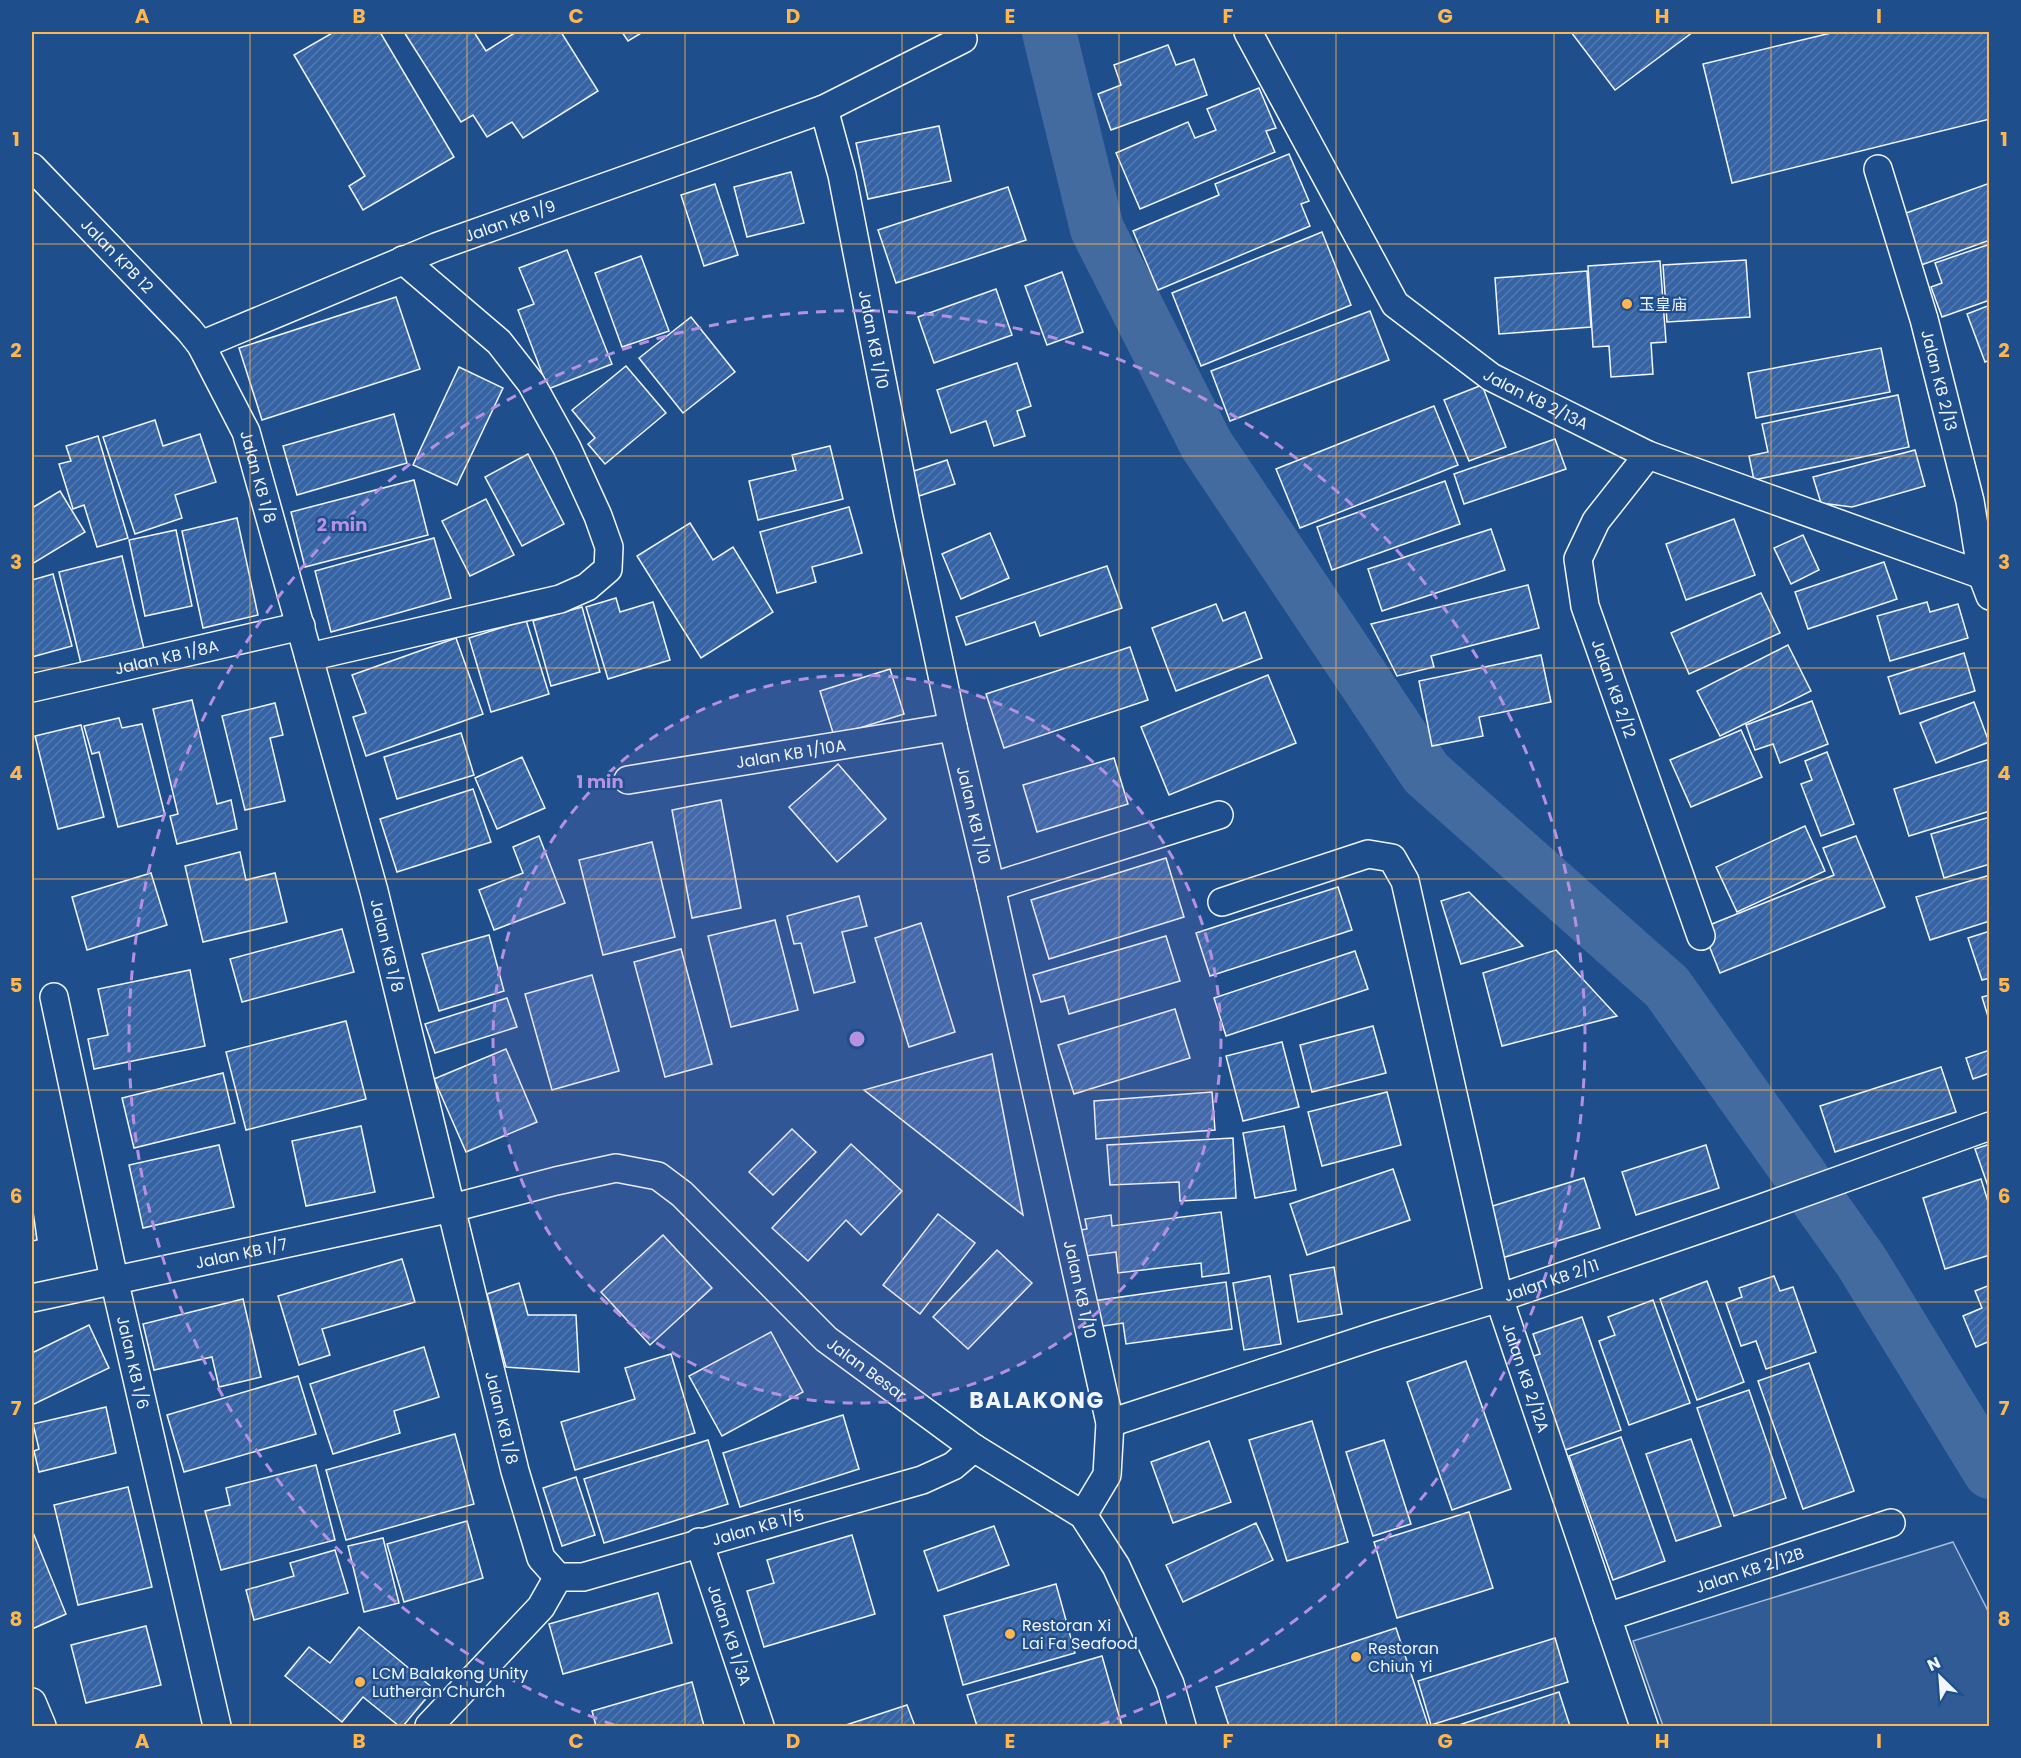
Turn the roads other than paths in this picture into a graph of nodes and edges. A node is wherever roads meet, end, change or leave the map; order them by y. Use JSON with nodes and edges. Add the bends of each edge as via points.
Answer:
{"nodes":[{"id":1,"x":1248,"y":32,"type":"edge"},
{"id":2,"x":963,"y":39,"type":"dead end"},
{"id":3,"x":824,"y":110,"type":"junction"},
{"id":4,"x":32,"y":167,"type":"edge"},
{"id":5,"x":1878,"y":169,"type":"dead end"},
{"id":6,"x":404,"y":260,"type":"junction"},
{"id":7,"x":201,"y":345,"type":"junction"},
{"id":8,"x":1648,"y":455,"type":"junction"},
{"id":9,"x":1986,"y":585,"type":"edge"},
{"id":10,"x":301,"y":626,"type":"junction"},
{"id":11,"x":309,"y":657,"type":"junction"},
{"id":12,"x":32,"y":688,"type":"edge"},
{"id":13,"x":953,"y":727,"type":"junction"},
{"id":14,"x":628,"y":780,"type":"dead end"},
{"id":15,"x":1219,"y":815,"type":"dead end"},
{"id":16,"x":991,"y":887,"type":"junction"},
{"id":17,"x":1222,"y":902,"type":"dead end"},
{"id":18,"x":1701,"y":936,"type":"dead end"},
{"id":19,"x":54,"y":997,"type":"dead end"},
{"id":20,"x":1989,"y":1126,"type":"edge"},
{"id":21,"x":452,"y":1208,"type":"junction"},
{"id":22,"x":114,"y":1279,"type":"junction"},
{"id":23,"x":32,"y":1298,"type":"edge"},
{"id":24,"x":1499,"y":1298,"type":"junction"},
{"id":25,"x":1110,"y":1423,"type":"junction"},
{"id":26,"x":974,"y":1448,"type":"junction"},
{"id":27,"x":1083,"y":1515,"type":"junction"},
{"id":28,"x":1891,"y":1523,"type":"dead end"},
{"id":29,"x":699,"y":1542,"type":"junction"},
{"id":30,"x":550,"y":1567,"type":"junction"},
{"id":31,"x":1607,"y":1617,"type":"junction"},
{"id":32,"x":32,"y":1702,"type":"edge"},
{"id":33,"x":42,"y":1726,"type":"edge"},
{"id":34,"x":218,"y":1726,"type":"edge"},
{"id":35,"x":429,"y":1726,"type":"edge"},
{"id":36,"x":760,"y":1726,"type":"edge"},
{"id":37,"x":1182,"y":1726,"type":"edge"},
{"id":38,"x":1644,"y":1726,"type":"edge"}],
"edges":[{"from":1,"to":8,"type":"street","name":"Jalan KB 2/13A","via":[[1395,304],[1491,377]]},
{"from":2,"to":3,"type":"street","name":"Jalan KB 1/9"},
{"from":3,"to":6,"type":"street","name":"Jalan KB 1/9"},
{"from":3,"to":13,"type":"street","name":"Jalan KB 1/10","via":[[842,175]]},
{"from":4,"to":7,"type":"street","name":"Jalan KPB 12"},
{"from":5,"to":9,"type":"street","name":"Jalan KB 2/13","via":[[1924,319],[1970,501]]},
{"from":6,"to":7,"type":"street","name":"Jalan KB 1/9"},
{"from":6,"to":11,"type":"street","via":[[499,342],[531,383],[598,516],[609,547],[608,569],[586,587],[560,599]]},
{"from":7,"to":10,"type":"street","name":"Jalan KB 1/8","via":[[246,432]]},
{"from":8,"to":9,"type":"street","name":"Jalan KB 2/13A"},
{"from":8,"to":18,"type":"street","name":"Jalan KB 2/12","via":[[1596,521],[1578,559],[1584,606]]},
{"from":10,"to":11,"type":"street","name":"Jalan KB 1/8"},
{"from":10,"to":12,"type":"street","name":"Jalan KB 1/8A"},
{"from":11,"to":21,"type":"street","name":"Jalan KB 1/8","via":[[374,891]]},
{"from":13,"to":14,"type":"street","name":"Jalan KB 1/10A"},
{"from":13,"to":16,"type":"street","name":"Jalan KB 1/10"},
{"from":15,"to":16,"type":"street"},
{"from":16,"to":25,"type":"street","name":"Jalan KB 1/10"},
{"from":17,"to":24,"type":"street","name":"Jalan KB 2/12A","via":[[1368,854],[1392,858],[1405,880]]},
{"from":19,"to":22,"type":"street","name":"Jalan KB 1/6"},
{"from":20,"to":24,"type":"street","name":"Jalan KB 2/11"},
{"from":21,"to":22,"type":"street","name":"Jalan KB 1/7"},
{"from":21,"to":26,"type":"street","name":"Jalan Besar","via":[[615,1168],[658,1176],[682,1194],[826,1339]]},
{"from":21,"to":30,"type":"street","name":"Jalan KB 1/8","via":[[515,1471]]},
{"from":22,"to":23,"type":"street","name":"Jalan KB 1/7"},
{"from":22,"to":34,"type":"street","name":"Jalan KB 1/6"},
{"from":24,"to":25,"type":"street","name":"Jalan KB 2/11"},
{"from":24,"to":31,"type":"street","name":"Jalan KB 2/12A"},
{"from":25,"to":27,"type":"street","name":"Jalan KB 1/10","via":[[1107,1475]]},
{"from":26,"to":27,"type":"street","name":"Jalan Besar"},
{"from":26,"to":29,"type":"street","name":"Jalan KB 1/5","via":[[953,1466],[922,1480]]},
{"from":27,"to":37,"type":"street","name":"Jalan Besar","via":[[1116,1566],[1170,1684]]},
{"from":28,"to":31,"type":"street","name":"Jalan KB 2/12B"},
{"from":29,"to":30,"type":"street","name":"Jalan KB 1/5","via":[[583,1577]]},
{"from":29,"to":36,"type":"street","name":"Jalan KB 1/3A"},
{"from":30,"to":35,"type":"street","via":[[541,1607]]},
{"from":31,"to":38,"type":"street","name":"Jalan KB 2/12A"},
{"from":32,"to":33,"type":"street"}]}
